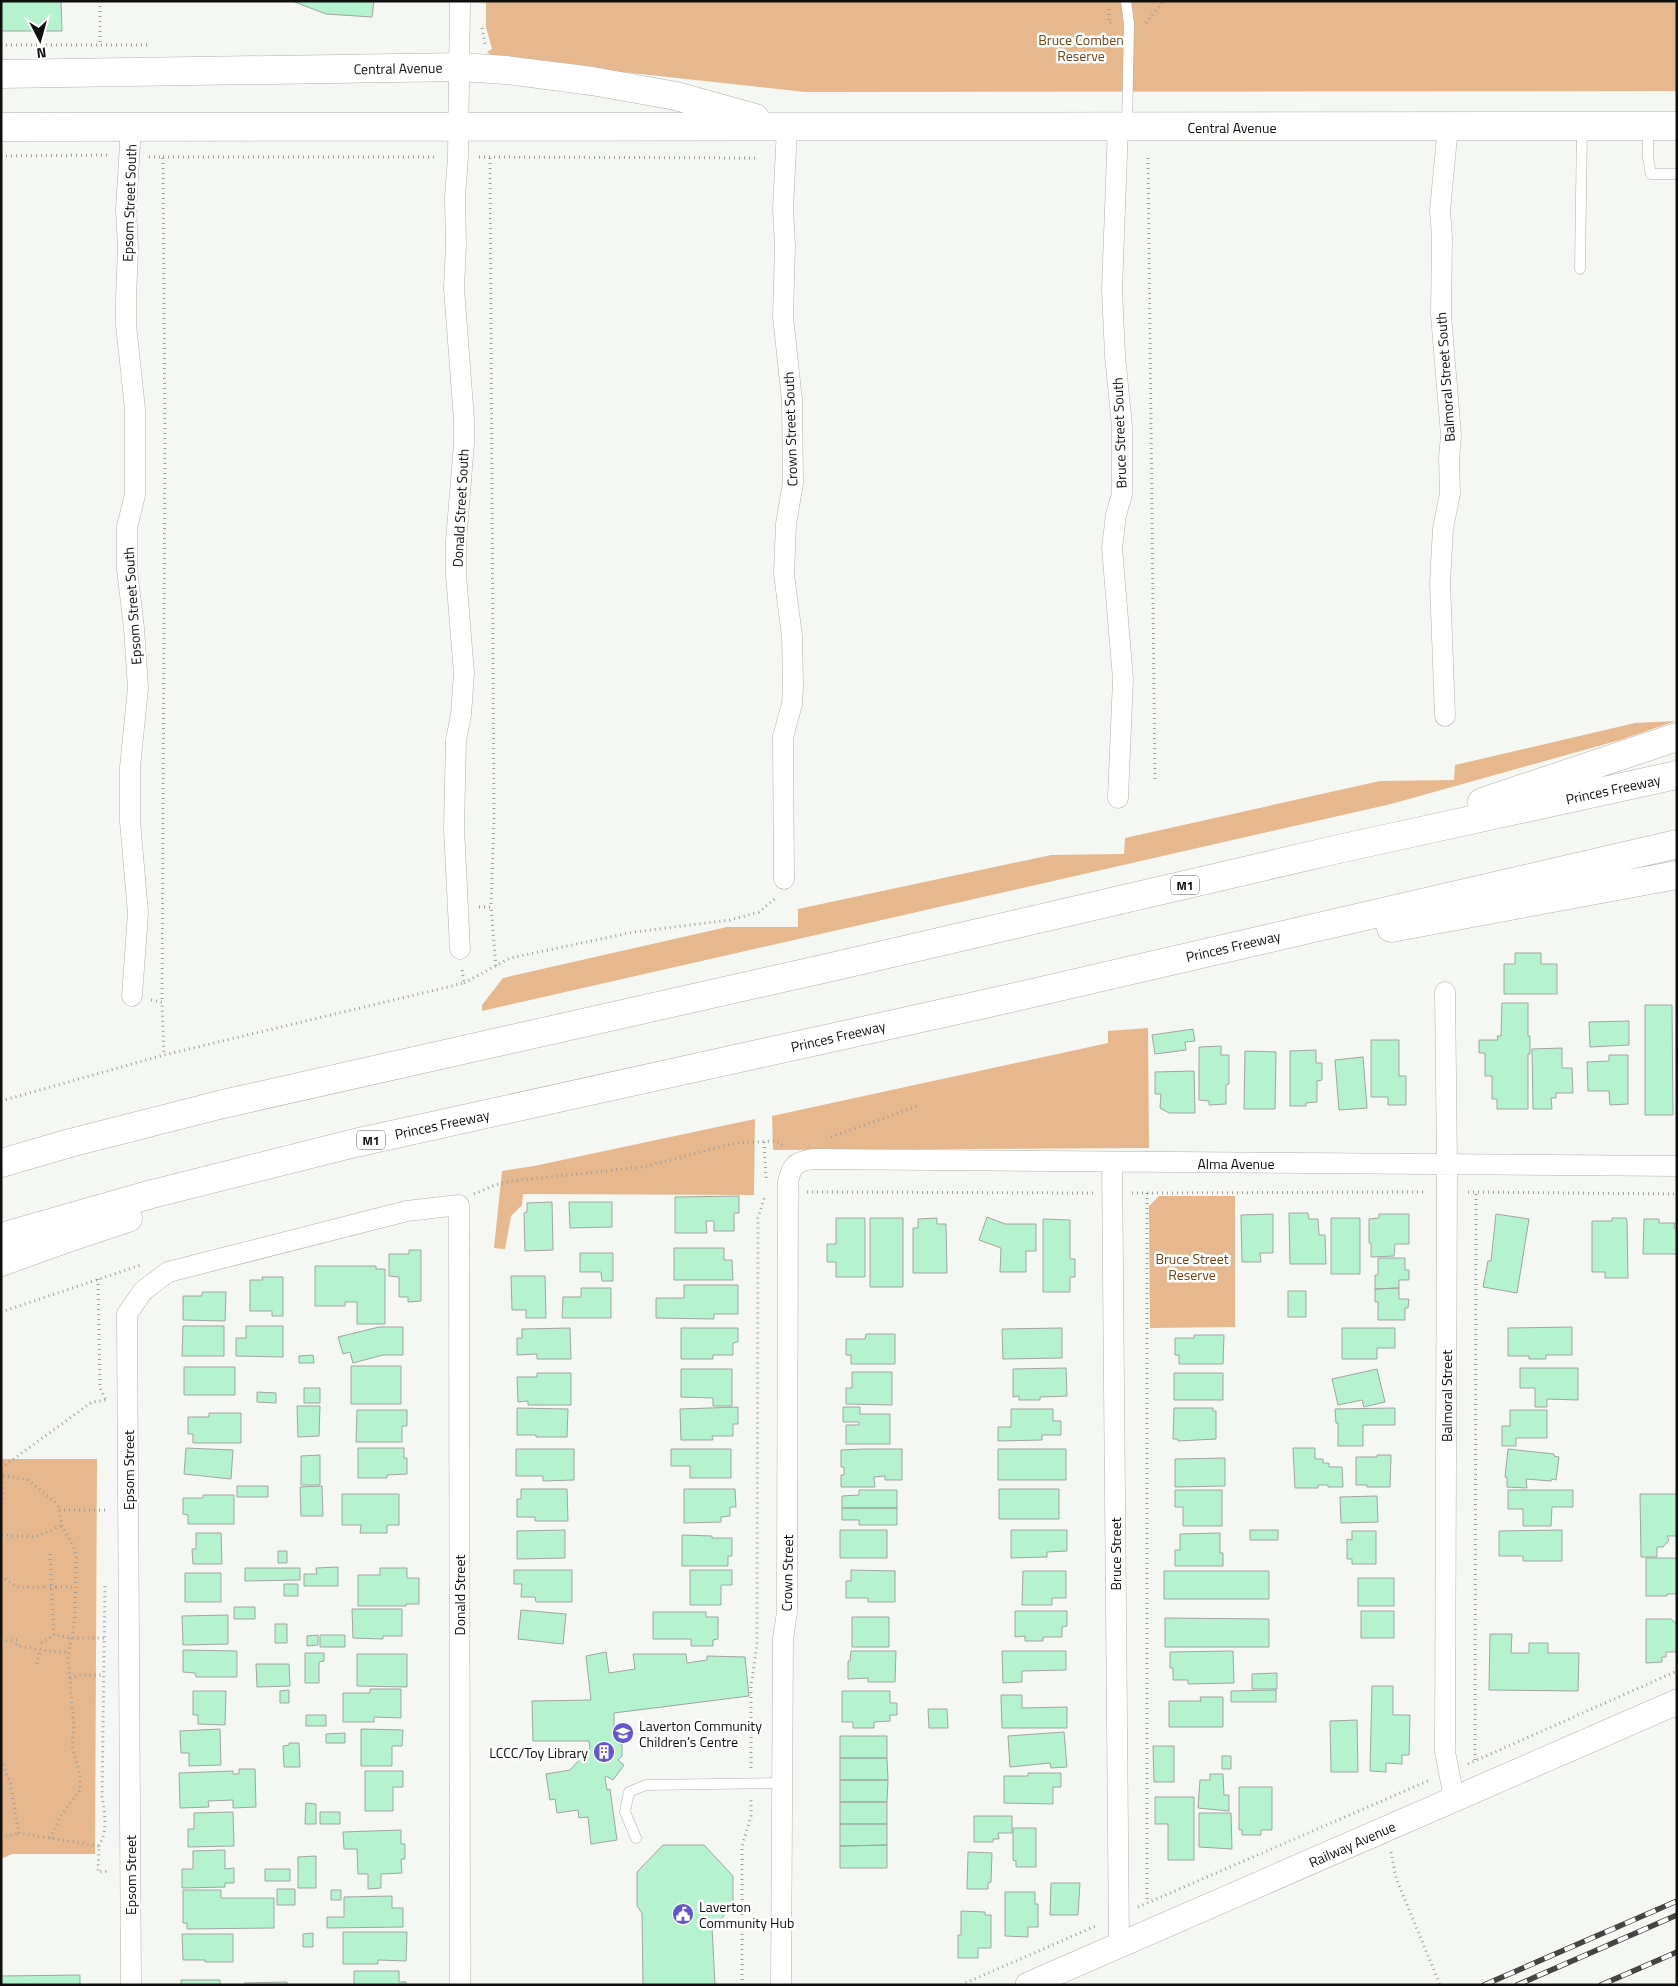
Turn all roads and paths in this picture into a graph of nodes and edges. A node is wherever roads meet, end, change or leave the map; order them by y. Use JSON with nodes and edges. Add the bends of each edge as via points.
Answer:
{"nodes":[{"id":1,"x":100,"y":1,"type":"edge"},
{"id":2,"x":460,"y":1,"type":"edge"},
{"id":3,"x":1164,"y":1,"type":"edge"},
{"id":4,"x":1129,"y":4,"type":"edge"},
{"id":5,"x":1145,"y":23,"type":"dead end"},
{"id":6,"x":100,"y":45,"type":"dead end"},
{"id":7,"x":460,"y":67,"type":"junction"},
{"id":8,"x":1,"y":74,"type":"edge"},
{"id":9,"x":1677,"y":126,"type":"edge"},
{"id":10,"x":1,"y":127,"type":"edge"},
{"id":11,"x":131,"y":127,"type":"junction"},
{"id":12,"x":458,"y":127,"type":"junction"},
{"id":13,"x":1122,"y":127,"type":"junction"},
{"id":14,"x":1448,"y":127,"type":"junction"},
{"id":15,"x":1582,"y":127,"type":"junction"},
{"id":16,"x":1648,"y":127,"type":"junction"},
{"id":17,"x":787,"y":128,"type":"junction"},
{"id":18,"x":164,"y":157,"type":"dead end"},
{"id":19,"x":458,"y":157,"type":"junction"},
{"id":20,"x":490,"y":158,"type":"junction"},
{"id":21,"x":758,"y":158,"type":"dead end"},
{"id":22,"x":1148,"y":158,"type":"dead end"},
{"id":23,"x":1677,"y":174,"type":"edge"},
{"id":24,"x":1580,"y":269,"type":"dead end"},
{"id":25,"x":1445,"y":716,"type":"dead end"},
{"id":26,"x":1677,"y":738,"type":"edge"},
{"id":27,"x":1677,"y":775,"type":"edge"},
{"id":28,"x":1155,"y":781,"type":"dead end"},
{"id":29,"x":1118,"y":798,"type":"dead end"},
{"id":30,"x":1677,"y":844,"type":"edge"},
{"id":31,"x":1343,"y":848,"type":"junction"},
{"id":32,"x":1677,"y":875,"type":"edge"},
{"id":33,"x":784,"y":879,"type":"joint"},
{"id":34,"x":457,"y":906,"type":"junction"},
{"id":35,"x":491,"y":907,"type":"junction"},
{"id":36,"x":460,"y":949,"type":"joint"},
{"id":37,"x":496,"y":967,"type":"junction"},
{"id":38,"x":464,"y":983,"type":"junction"},
{"id":39,"x":1445,"y":992,"type":"dead end"},
{"id":40,"x":132,"y":996,"type":"joint"},
{"id":41,"x":989,"y":1002,"type":"junction"},
{"id":42,"x":164,"y":1055,"type":"junction"},
{"id":43,"x":1,"y":1101,"type":"edge"},
{"id":44,"x":917,"y":1106,"type":"dead end"},
{"id":45,"x":827,"y":1139,"type":"dead end"},
{"id":46,"x":764,"y":1142,"type":"junction"},
{"id":47,"x":355,"y":1143,"type":"junction"},
{"id":48,"x":1112,"y":1162,"type":"junction"},
{"id":49,"x":1,"y":1163,"type":"edge"},
{"id":50,"x":796,"y":1164,"type":"junction"},
{"id":51,"x":1447,"y":1165,"type":"junction"},
{"id":52,"x":1677,"y":1166,"type":"edge"},
{"id":53,"x":767,"y":1188,"type":"junction"},
{"id":54,"x":788,"y":1189,"type":"junction"},
{"id":55,"x":1447,"y":1192,"type":"junction"},
{"id":56,"x":1476,"y":1192,"type":"junction"},
{"id":57,"x":477,"y":1193,"type":"dead end"},
{"id":58,"x":1113,"y":1193,"type":"junction"},
{"id":59,"x":1147,"y":1194,"type":"junction"},
{"id":60,"x":1677,"y":1194,"type":"edge"},
{"id":61,"x":459,"y":1205,"type":"joint"},
{"id":62,"x":1,"y":1237,"type":"edge"},
{"id":63,"x":1,"y":1262,"type":"edge"},
{"id":64,"x":98,"y":1279,"type":"dead end"},
{"id":65,"x":106,"y":1400,"type":"junction"},
{"id":66,"x":106,"y":1409,"type":"dead end"},
{"id":67,"x":1,"y":1468,"type":"edge"},
{"id":68,"x":2,"y":1474,"type":"edge"},
{"id":69,"x":106,"y":1501,"type":"dead end"},
{"id":70,"x":59,"y":1510,"type":"junction"},
{"id":71,"x":106,"y":1510,"type":"junction"},
{"id":72,"x":106,"y":1518,"type":"dead end"},
{"id":73,"x":62,"y":1526,"type":"junction"},
{"id":74,"x":2,"y":1536,"type":"edge"},
{"id":75,"x":50,"y":1554,"type":"dead end"},
{"id":76,"x":1,"y":1576,"type":"edge"},
{"id":77,"x":106,"y":1580,"type":"dead end"},
{"id":78,"x":74,"y":1587,"type":"junction"},
{"id":79,"x":54,"y":1635,"type":"junction"},
{"id":80,"x":105,"y":1638,"type":"junction"},
{"id":81,"x":1,"y":1642,"type":"edge"},
{"id":82,"x":41,"y":1643,"type":"dead end"},
{"id":83,"x":40,"y":1651,"type":"junction"},
{"id":84,"x":69,"y":1652,"type":"junction"},
{"id":85,"x":37,"y":1664,"type":"dead end"},
{"id":86,"x":1677,"y":1671,"type":"edge"},
{"id":87,"x":104,"y":1675,"type":"junction"},
{"id":88,"x":70,"y":1678,"type":"junction"},
{"id":89,"x":1677,"y":1702,"type":"edge"},
{"id":90,"x":1,"y":1760,"type":"edge"},
{"id":91,"x":1476,"y":1760,"type":"junction"},
{"id":92,"x":1449,"y":1772,"type":"junction"},
{"id":93,"x":751,"y":1783,"type":"junction"},
{"id":94,"x":781,"y":1783,"type":"junction"},
{"id":95,"x":1454,"y":1798,"type":"junction"},
{"id":96,"x":1382,"y":1831,"type":"junction"},
{"id":97,"x":19,"y":1833,"type":"junction"},
{"id":98,"x":1,"y":1838,"type":"edge"},
{"id":99,"x":50,"y":1838,"type":"junction"},
{"id":100,"x":636,"y":1838,"type":"dead end"},
{"id":101,"x":99,"y":1846,"type":"junction"},
{"id":102,"x":130,"y":1872,"type":"junction"},
{"id":103,"x":1148,"y":1903,"type":"junction"},
{"id":104,"x":1118,"y":1916,"type":"junction"},
{"id":105,"x":1118,"y":1946,"type":"junction"},
{"id":106,"x":131,"y":1985,"type":"edge"},
{"id":107,"x":460,"y":1985,"type":"edge"},
{"id":108,"x":742,"y":1985,"type":"edge"},
{"id":109,"x":781,"y":1985,"type":"edge"},
{"id":110,"x":961,"y":1985,"type":"edge"},
{"id":111,"x":1028,"y":1985,"type":"edge"},
{"id":112,"x":1440,"y":1985,"type":"edge"}],
"edges":[{"from":1,"to":6,"type":"path"},
{"from":2,"to":7,"type":"street","name":"Donald Street South"},
{"from":3,"to":5,"type":"path"},
{"from":4,"to":13,"type":"lane"},
{"from":7,"to":8,"type":"main road","name":"Central Avenue"},
{"from":7,"to":12,"type":"street","name":"Donald Street South"},
{"from":7,"to":17,"type":"main road","name":"Central Avenue","via":[[506,70],[667,94]]},
{"from":9,"to":16,"type":"main road","name":"Central Avenue"},
{"from":10,"to":11,"type":"main road","name":"Central Avenue"},
{"from":11,"to":12,"type":"main road","name":"Central Avenue"},
{"from":11,"to":40,"type":"street","name":"Epsom Street South","via":[[126,210],[126,325],[135,409],[135,495],[128,527],[127,568],[138,688],[130,767],[130,821],[138,913]]},
{"from":12,"to":17,"type":"main road","name":"Central Avenue"},
{"from":12,"to":19,"type":"street","name":"Donald Street South"},
{"from":13,"to":14,"type":"main road","name":"Central Avenue"},
{"from":13,"to":17,"type":"main road","name":"Central Avenue"},
{"from":13,"to":29,"type":"street","name":"Bruce Street South","via":[[1112,289],[1122,435],[1122,494],[1112,548],[1123,679]]},
{"from":14,"to":15,"type":"main road","name":"Central Avenue"},
{"from":14,"to":25,"type":"street","name":"Balmoral Street South","via":[[1440,210],[1441,315],[1451,435],[1450,494],[1442,528],[1440,583]]},
{"from":15,"to":16,"type":"main road","name":"Central Avenue"},
{"from":15,"to":24,"type":"lane"},
{"from":16,"to":23,"type":"lane","via":[[1651,174]]},
{"from":17,"to":33,"type":"street","name":"Crown Street South","via":[[783,209],[784,317],[793,433],[792,494],[786,524],[784,574],[792,636],[793,686],[783,737]]},
{"from":18,"to":19,"type":"path"},
{"from":19,"to":20,"type":"path"},
{"from":19,"to":34,"type":"street","name":"Donald Street South","via":[[454,288],[464,436],[456,566],[464,673],[456,740],[454,828]]},
{"from":20,"to":21,"type":"path"},
{"from":20,"to":35,"type":"path","via":[[494,810]]},
{"from":22,"to":28,"type":"path"},
{"from":26,"to":31,"type":"main road"},
{"from":27,"to":31,"type":"main road","name":"Princes Freeway","number":"M1"},
{"from":30,"to":41,"type":"main road","name":"Princes Freeway","number":"M1"},
{"from":31,"to":49,"type":"main road","name":"Princes Freeway","number":"M1","via":[[213,1107]]},
{"from":32,"to":41,"type":"main road"},
{"from":33,"to":37,"type":"path","via":[[776,899],[758,912],[730,920],[634,932],[510,958]]},
{"from":34,"to":35,"type":"path"},
{"from":34,"to":36,"type":"street","name":"Donald Street South"},
{"from":35,"to":37,"type":"path"},
{"from":36,"to":38,"type":"path"},
{"from":37,"to":38,"type":"path"},
{"from":38,"to":42,"type":"path"},
{"from":39,"to":51,"type":"street","name":"Balmoral Street"},
{"from":40,"to":42,"type":"path","via":[[162,1002]]},
{"from":41,"to":47,"type":"main road","name":"Princes Freeway","number":"M1"},
{"from":42,"to":43,"type":"path"},
{"from":44,"to":45,"type":"path"},
{"from":46,"to":50,"type":"path","via":[[776,1141],[787,1148]]},
{"from":46,"to":53,"type":"path"},
{"from":46,"to":57,"type":"path","via":[[735,1143],[643,1167],[511,1181]]},
{"from":47,"to":62,"type":"main road","name":"Princes Freeway","number":"M1","via":[[152,1194]]},
{"from":47,"to":63,"type":"main road"},
{"from":48,"to":50,"type":"street","name":"Alma Avenue","via":[[813,1159]]},
{"from":48,"to":51,"type":"street","name":"Alma Avenue"},
{"from":48,"to":58,"type":"street","name":"Bruce Street"},
{"from":50,"to":54,"type":"street","name":"Crown Street","via":[[791,1170]]},
{"from":51,"to":52,"type":"street","name":"Alma Avenue"},
{"from":51,"to":55,"type":"street","name":"Balmoral Street"},
{"from":53,"to":54,"type":"path"},
{"from":53,"to":93,"type":"path","via":[[758,1218],[757,1645],[751,1686]]},
{"from":54,"to":58,"type":"path","via":[[807,1192]]},
{"from":54,"to":94,"type":"street","name":"Crown Street","via":[[787,1602],[783,1639]]},
{"from":55,"to":56,"type":"path"},
{"from":55,"to":59,"type":"path"},
{"from":55,"to":92,"type":"street","name":"Balmoral Street","via":[[1445,1752]]},
{"from":56,"to":60,"type":"path"},
{"from":56,"to":91,"type":"path"},
{"from":58,"to":59,"type":"path"},
{"from":58,"to":104,"type":"street","name":"Bruce Street"},
{"from":59,"to":103,"type":"path"},
{"from":61,"to":102,"type":"street","name":"Epsom Street","via":[[407,1211],[168,1272],[143,1291],[127,1314]]},
{"from":61,"to":107,"type":"street","name":"Donald Street"},
{"from":64,"to":65,"type":"path","via":[[100,1388]]},
{"from":65,"to":66,"type":"path"},
{"from":65,"to":67,"type":"path","via":[[92,1402]]},
{"from":68,"to":70,"type":"path","via":[[36,1484]]},
{"from":68,"to":74,"type":"path"},
{"from":69,"to":71,"type":"path"},
{"from":70,"to":71,"type":"path"},
{"from":70,"to":73,"type":"path"},
{"from":71,"to":72,"type":"path"},
{"from":73,"to":74,"type":"path","via":[[34,1537]]},
{"from":73,"to":78,"type":"path","via":[[75,1550]]},
{"from":75,"to":79,"type":"path"},
{"from":76,"to":78,"type":"path","bridge":true,"via":[[17,1587]]},
{"from":77,"to":80,"type":"path"},
{"from":78,"to":84,"type":"path","bridge":true,"via":[[75,1618]]},
{"from":79,"to":80,"type":"path"},
{"from":79,"to":82,"type":"path"},
{"from":80,"to":87,"type":"path"},
{"from":81,"to":83,"type":"path","via":[[17,1640],[17,1646]]},
{"from":83,"to":84,"type":"path"},
{"from":83,"to":85,"type":"path"},
{"from":84,"to":88,"type":"path"},
{"from":86,"to":91,"type":"path"},
{"from":87,"to":88,"type":"path"},
{"from":87,"to":101,"type":"path","via":[[102,1797],[106,1827]]},
{"from":88,"to":99,"type":"path","via":[[74,1728],[72,1746],[80,1774],[80,1790],[61,1815]]},
{"from":89,"to":95,"type":"street","name":"Railway Avenue"},
{"from":90,"to":97,"type":"path","via":[[10,1782]]},
{"from":91,"to":92,"type":"path"},
{"from":92,"to":95,"type":"street","name":"Balmoral Street"},
{"from":92,"to":103,"type":"path"},
{"from":93,"to":94,"type":"lane"},
{"from":93,"to":100,"type":"lane","via":[[646,1786],[629,1792],[625,1812]]},
{"from":93,"to":108,"type":"path","via":[[751,1816],[742,1846]]},
{"from":94,"to":109,"type":"street","name":"Crown Street"},
{"from":95,"to":96,"type":"street","name":"Railway Avenue"},
{"from":96,"to":105,"type":"street","name":"Railway Avenue"},
{"from":96,"to":112,"type":"path","via":[[1390,1848],[1396,1878]]},
{"from":97,"to":98,"type":"path"},
{"from":97,"to":99,"type":"path"},
{"from":99,"to":101,"type":"path"},
{"from":101,"to":102,"type":"path","via":[[98,1872]]},
{"from":102,"to":106,"type":"street","name":"Epsom Street"},
{"from":103,"to":104,"type":"path"},
{"from":104,"to":105,"type":"street","name":"Bruce Street"},
{"from":104,"to":110,"type":"path"},
{"from":105,"to":111,"type":"street","name":"Railway Avenue"}]}
